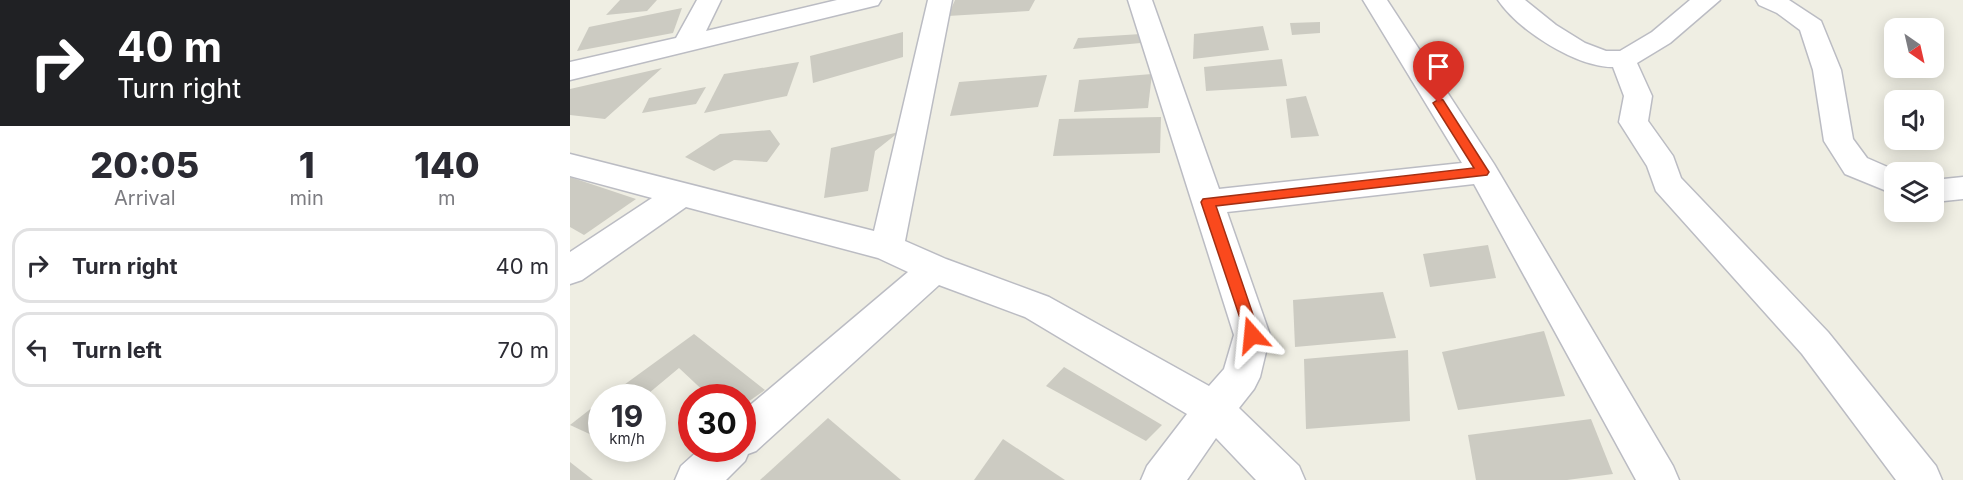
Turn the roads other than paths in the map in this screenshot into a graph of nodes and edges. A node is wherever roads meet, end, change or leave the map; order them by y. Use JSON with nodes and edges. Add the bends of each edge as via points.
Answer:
{"nodes":[{"id":1,"x":708,"y":0,"type":"edge"},
{"id":2,"x":869,"y":0,"type":"edge"},
{"id":3,"x":940,"y":0,"type":"edge"},
{"id":4,"x":1140,"y":0,"type":"edge"},
{"id":5,"x":1375,"y":0,"type":"edge"},
{"id":6,"x":1510,"y":0,"type":"edge"},
{"id":7,"x":1708,"y":0,"type":"edge"},
{"id":8,"x":1768,"y":0,"type":"edge"},
{"id":9,"x":687,"y":42,"type":"junction"},
{"id":10,"x":1622,"y":59,"type":"junction"},
{"id":11,"x":570,"y":71,"type":"edge"},
{"id":12,"x":570,"y":165,"type":"edge"},
{"id":13,"x":1483,"y":172,"type":"junction"},
{"id":14,"x":1884,"y":179,"type":"edge"},
{"id":15,"x":1963,"y":188,"type":"edge"},
{"id":16,"x":1944,"y":190,"type":"edge"},
{"id":17,"x":683,"y":193,"type":"junction"},
{"id":18,"x":1208,"y":202,"type":"junction"},
{"id":19,"x":887,"y":247,"type":"junction"},
{"id":20,"x":934,"y":269,"type":"junction"},
{"id":21,"x":570,"y":270,"type":"edge"},
{"id":22,"x":1214,"y":409,"type":"junction"},
{"id":23,"x":756,"y":426,"type":"edge"},
{"id":24,"x":716,"y":462,"type":"edge"},
{"id":25,"x":696,"y":480,"type":"edge"},
{"id":26,"x":1162,"y":480,"type":"edge"},
{"id":27,"x":1284,"y":480,"type":"edge"},
{"id":28,"x":1658,"y":480,"type":"edge"},
{"id":29,"x":1921,"y":480,"type":"edge"}],
"edges":[{"from":1,"to":9,"type":"street"},
{"from":2,"to":9,"type":"street"},
{"from":3,"to":19,"type":"street"},
{"from":4,"to":18,"type":"street"},
{"from":5,"to":13,"type":"street"},
{"from":6,"to":10,"type":"street","via":[[1566,45],[1588,55]]},
{"from":7,"to":10,"type":"street","via":[[1655,42]]},
{"from":8,"to":14,"type":"street","via":[[1812,26],[1827,70],[1839,141],[1856,166]]},
{"from":9,"to":11,"type":"street"},
{"from":10,"to":29,"type":"street","via":[[1637,88],[1640,105],[1633,122],[1662,164],[1667,183],[1815,343]]},
{"from":12,"to":17,"type":"street"},
{"from":13,"to":18,"type":"street"},
{"from":13,"to":28,"type":"street"},
{"from":15,"to":16,"type":"street"},
{"from":17,"to":19,"type":"street"},
{"from":17,"to":21,"type":"street"},
{"from":18,"to":22,"type":"street","via":[[1252,335],[1241,377]]},
{"from":19,"to":20,"type":"street"},
{"from":20,"to":22,"type":"street","via":[[1037,307]]},
{"from":20,"to":23,"type":"street"},
{"from":22,"to":26,"type":"street"},
{"from":22,"to":27,"type":"street"},
{"from":24,"to":25,"type":"street"}]}
